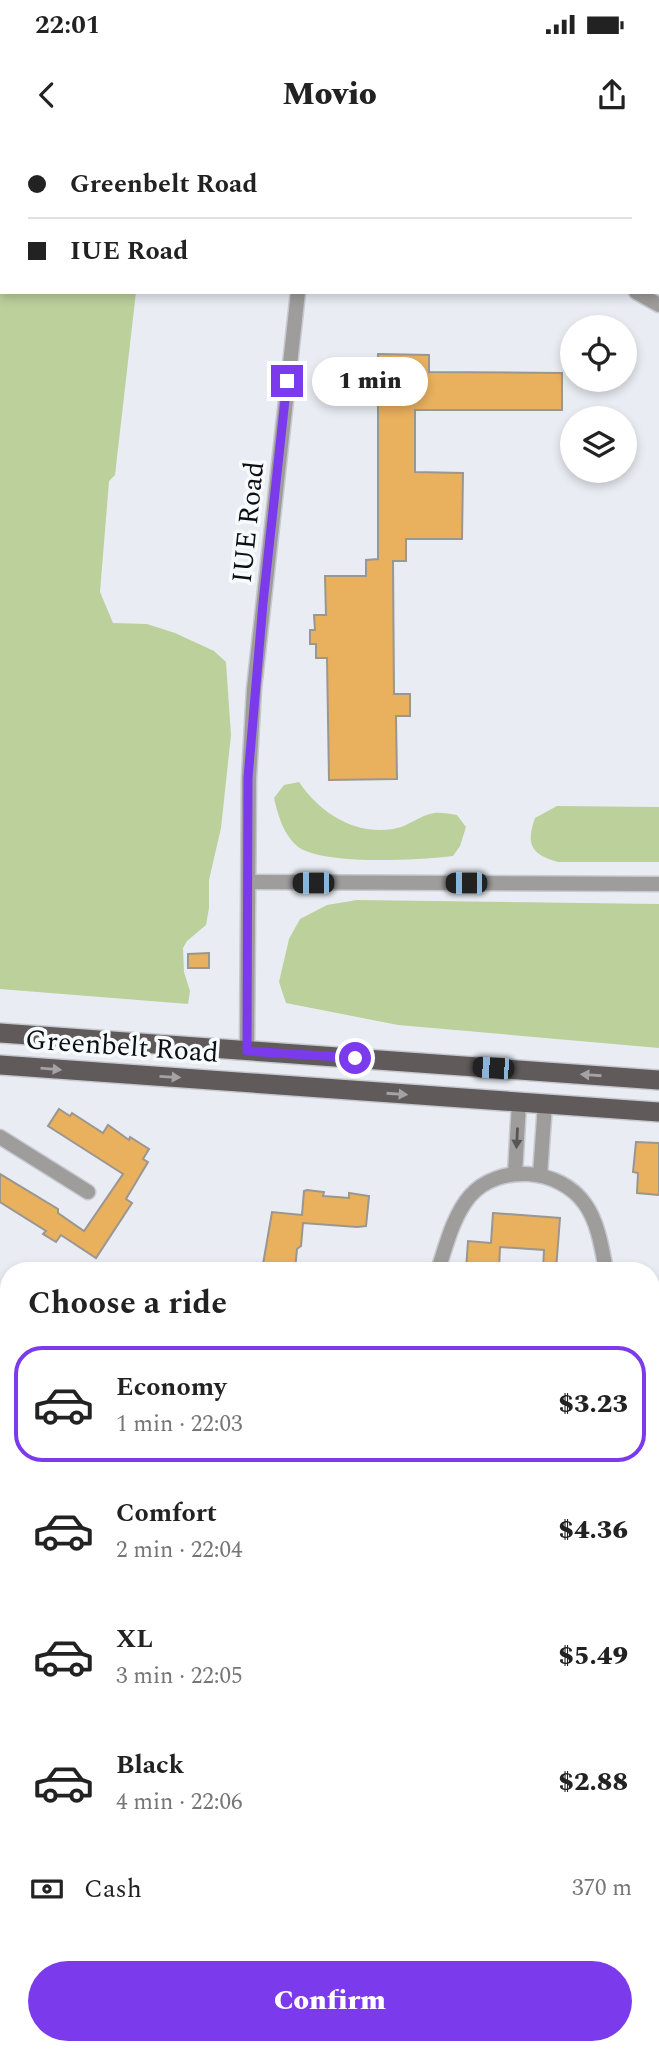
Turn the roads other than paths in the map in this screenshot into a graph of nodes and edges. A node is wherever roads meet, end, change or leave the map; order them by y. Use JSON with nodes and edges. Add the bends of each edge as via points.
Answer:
{"nodes":[{"id":1,"x":298,"y":294,"type":"edge"},
{"id":2,"x":640,"y":294,"type":"edge"},
{"id":3,"x":659,"y":305,"type":"edge"},
{"id":4,"x":248,"y":883,"type":"junction"},
{"id":5,"x":659,"y":884,"type":"edge"},
{"id":6,"x":0,"y":1033,"type":"edge"},
{"id":7,"x":247,"y":1051,"type":"junction"},
{"id":8,"x":0,"y":1065,"type":"edge"},
{"id":9,"x":659,"y":1080,"type":"edge"},
{"id":10,"x":519,"y":1103,"type":"junction"},
{"id":11,"x":545,"y":1104,"type":"junction"},
{"id":12,"x":659,"y":1112,"type":"edge"},
{"id":13,"x":0,"y":1137,"type":"edge"},
{"id":14,"x":515,"y":1174,"type":"junction"},
{"id":15,"x":540,"y":1175,"type":"junction"},
{"id":16,"x":88,"y":1192,"type":"dead end"},
{"id":17,"x":441,"y":1262,"type":"edge"},
{"id":18,"x":605,"y":1262,"type":"edge"}],
"edges":[{"from":1,"to":4,"type":"street","name":"IUE Road","via":[[254,689]]},
{"from":2,"to":3,"type":"street"},
{"from":4,"to":5,"type":"street"},
{"from":4,"to":7,"type":"street","name":"IUE Road"},
{"from":6,"to":7,"type":"main road","name":"Greenbelt Road"},
{"from":9,"to":7,"type":"main road","name":"Greenbelt Road","one_way":true},
{"from":8,"to":10,"type":"main road","name":"Greenbelt Road","one_way":true},
{"from":10,"to":11,"type":"main road","name":"Greenbelt Road"},
{"from":10,"to":14,"type":"street","one_way":true},
{"from":11,"to":12,"type":"main road","name":"Greenbelt Road"},
{"from":11,"to":15,"type":"street"},
{"from":13,"to":16,"type":"street"},
{"from":14,"to":15,"type":"street"},
{"from":14,"to":17,"type":"street","via":[[489,1181],[469,1197]]},
{"from":15,"to":18,"type":"street","via":[[567,1186],[584,1202]]}]}
